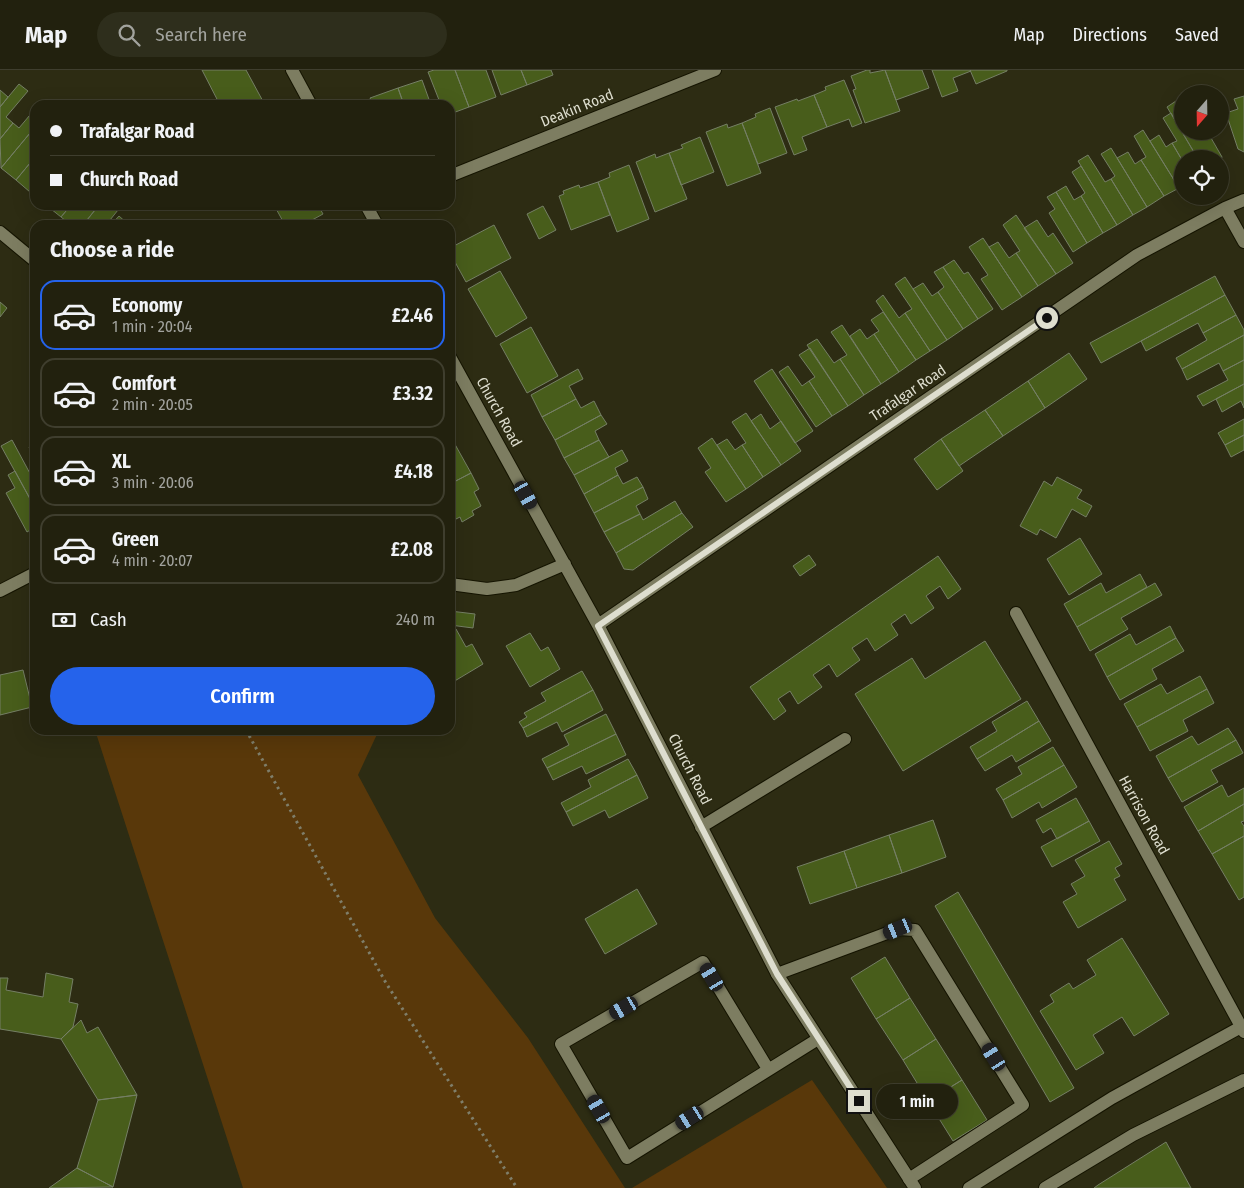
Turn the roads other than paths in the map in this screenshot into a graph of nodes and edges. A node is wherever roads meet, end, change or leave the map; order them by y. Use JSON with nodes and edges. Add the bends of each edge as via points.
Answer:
{"nodes":[{"id":1,"x":292,"y":70,"type":"edge"},
{"id":2,"x":716,"y":70,"type":"edge"},
{"id":3,"x":308,"y":100,"type":"edge"},
{"id":4,"x":455,"y":174,"type":"edge"},
{"id":5,"x":1244,"y":200,"type":"edge"},
{"id":6,"x":1225,"y":208,"type":"junction"},
{"id":7,"x":0,"y":232,"type":"edge"},
{"id":8,"x":1244,"y":242,"type":"edge"},
{"id":9,"x":30,"y":257,"type":"edge"},
{"id":10,"x":455,"y":366,"type":"edge"},
{"id":11,"x":565,"y":564,"type":"junction"},
{"id":12,"x":30,"y":576,"type":"edge"},
{"id":13,"x":455,"y":585,"type":"edge"},
{"id":14,"x":0,"y":591,"type":"edge"},
{"id":15,"x":1016,"y":613,"type":"dead end"},
{"id":16,"x":598,"y":626,"type":"junction"},
{"id":17,"x":845,"y":739,"type":"dead end"},
{"id":18,"x":701,"y":826,"type":"junction"},
{"id":19,"x":777,"y":974,"type":"junction"},
{"id":20,"x":1243,"y":1029,"type":"edge"},
{"id":21,"x":818,"y":1039,"type":"junction"},
{"id":22,"x":768,"y":1069,"type":"junction"},
{"id":23,"x":1244,"y":1080,"type":"edge"},
{"id":24,"x":912,"y":1183,"type":"edge"},
{"id":25,"x":969,"y":1188,"type":"edge"},
{"id":26,"x":1045,"y":1188,"type":"edge"}],
"edges":[{"from":1,"to":3,"type":"street"},
{"from":2,"to":4,"type":"street","name":"Deakin Road"},
{"from":5,"to":6,"type":"street","name":"Trafalgar Road"},
{"from":6,"to":8,"type":"street"},
{"from":6,"to":16,"type":"street","name":"Trafalgar Road","via":[[1137,255]]},
{"from":7,"to":9,"type":"street"},
{"from":10,"to":11,"type":"street","name":"Church Road"},
{"from":11,"to":13,"type":"street","via":[[516,585],[486,589]]},
{"from":11,"to":16,"type":"street","name":"Church Road"},
{"from":12,"to":14,"type":"street"},
{"from":15,"to":20,"type":"street","name":"Harrison Road"},
{"from":16,"to":18,"type":"street","name":"Church Road"},
{"from":17,"to":18,"type":"street"},
{"from":18,"to":19,"type":"street","name":"Church Road"},
{"from":19,"to":21,"type":"street","name":"Church Road"},
{"from":19,"to":24,"type":"street","via":[[898,929],[915,930],[1023,1104]]},
{"from":20,"to":25,"type":"street","via":[[1112,1098]]},
{"from":21,"to":22,"type":"street"},
{"from":21,"to":24,"type":"street","name":"Church Road"},
{"from":22,"to":22,"type":"street","via":[[627,1158],[561,1044],[703,962]]},
{"from":23,"to":26,"type":"street","via":[[1133,1135]]}]}
